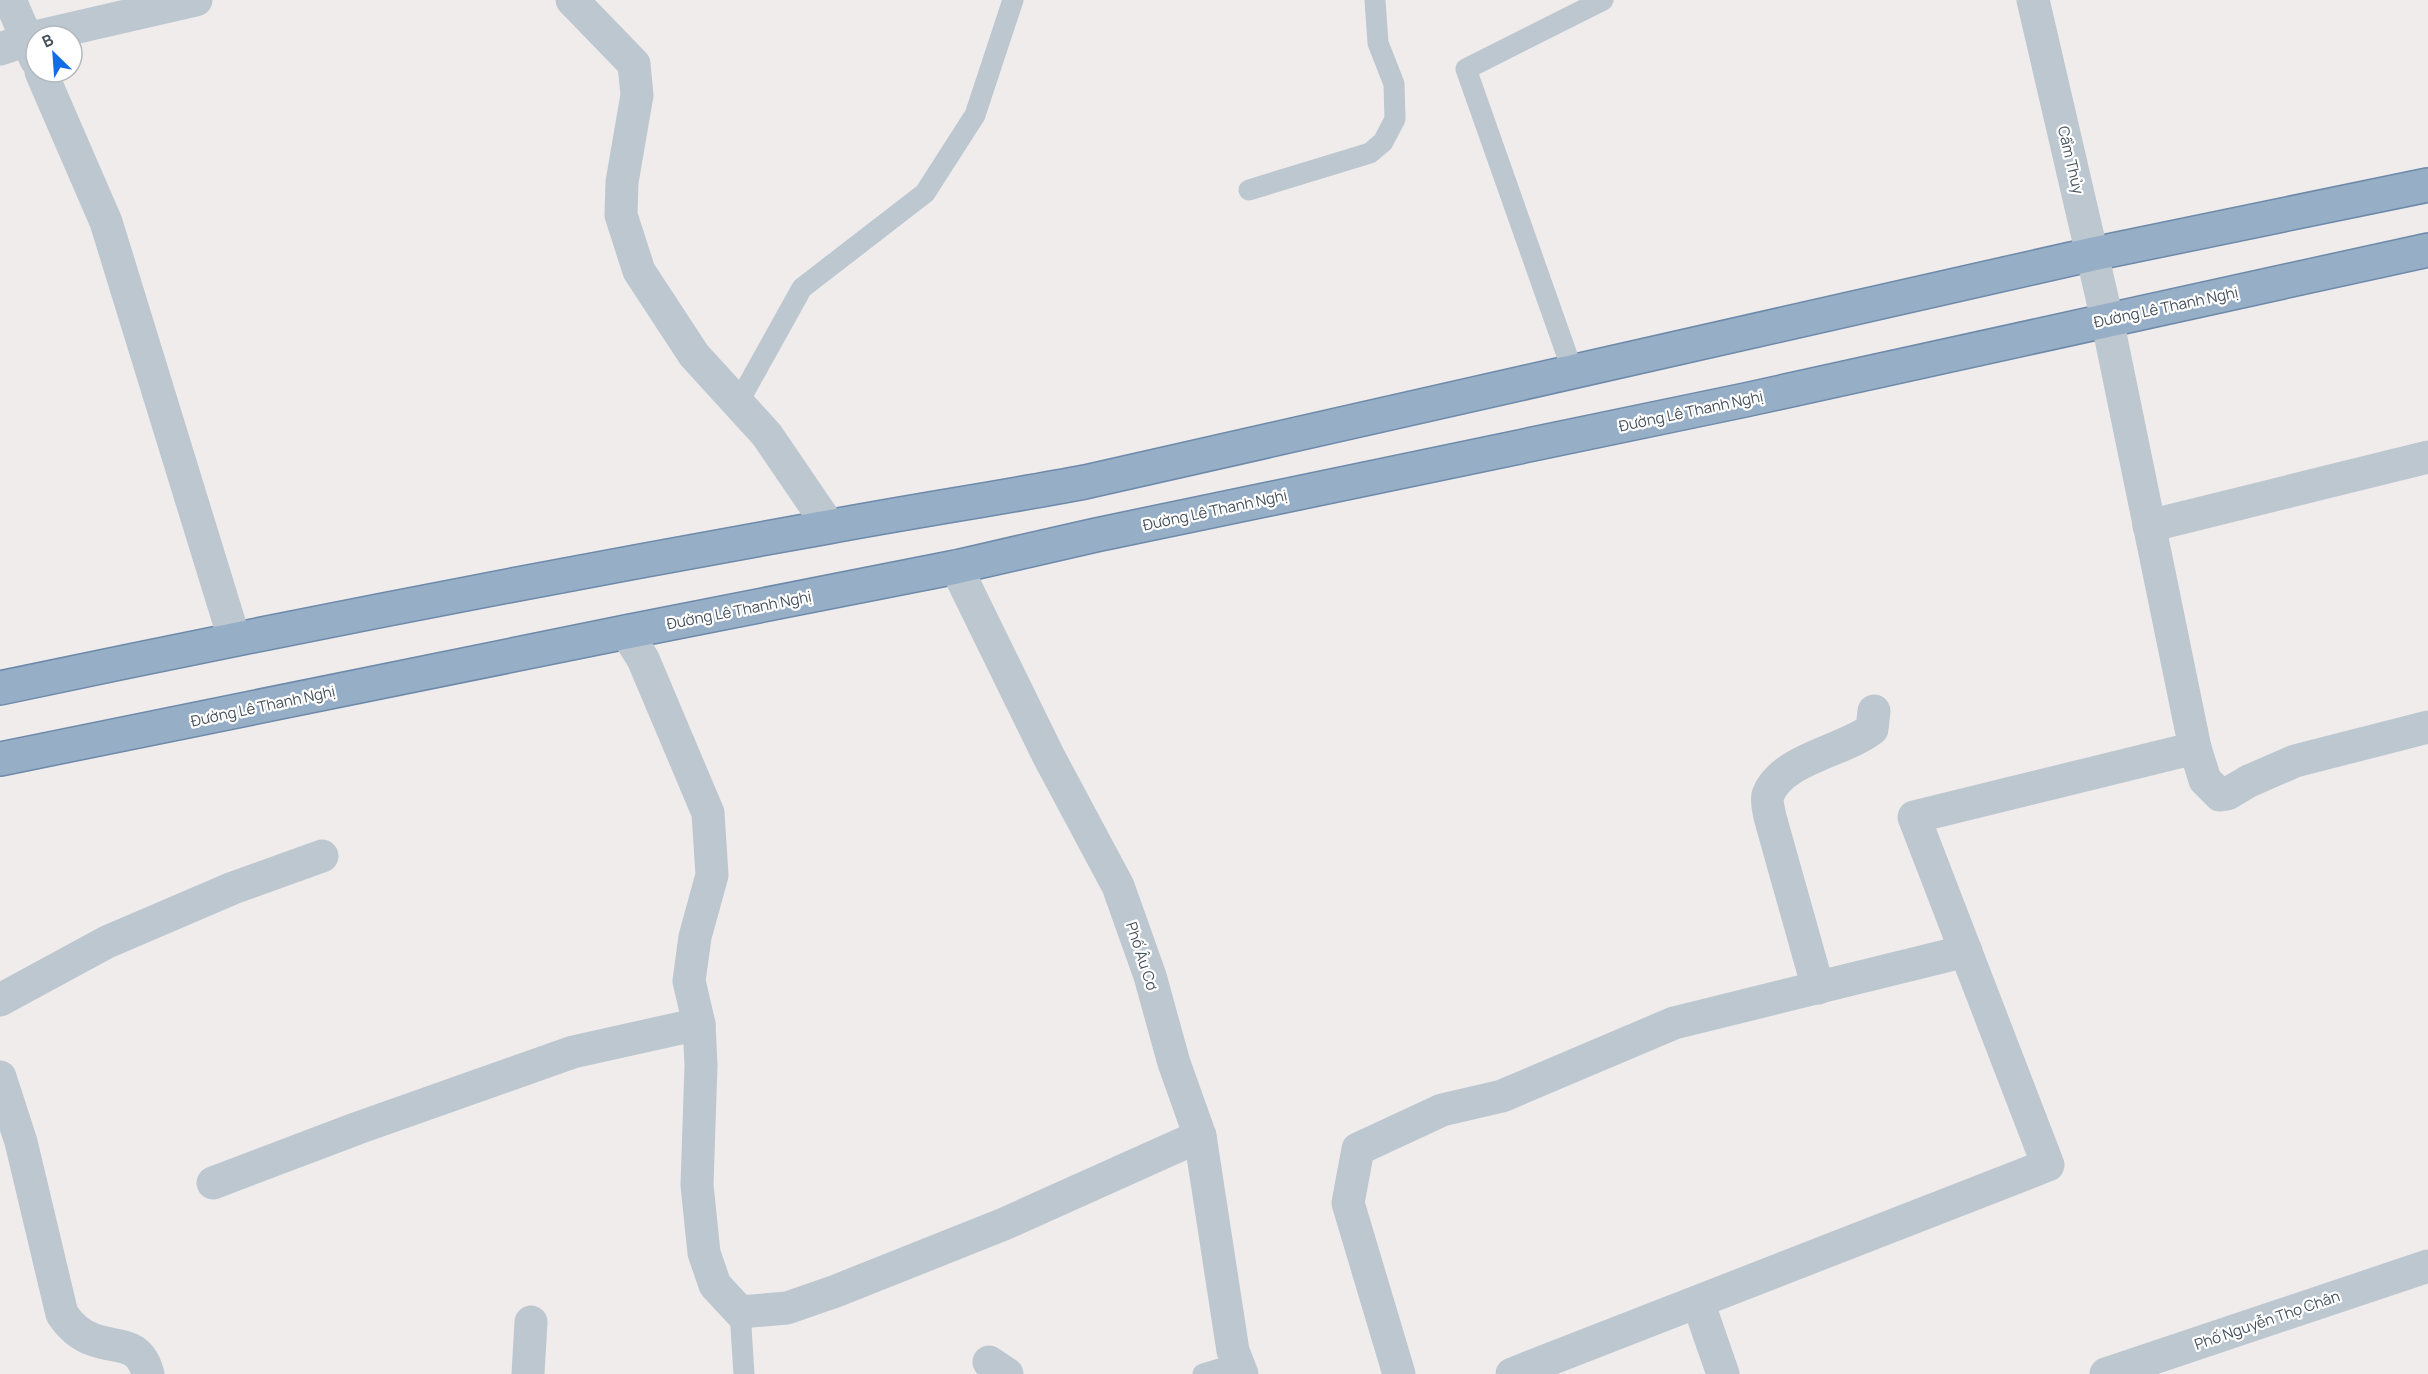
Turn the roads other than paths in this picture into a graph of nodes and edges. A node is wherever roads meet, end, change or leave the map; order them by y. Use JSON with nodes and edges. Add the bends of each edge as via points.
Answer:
{"nodes":[{"id":1,"x":10,"y":0,"type":"edge"},
{"id":2,"x":196,"y":0,"type":"edge"},
{"id":3,"x":572,"y":0,"type":"edge"},
{"id":4,"x":1013,"y":0,"type":"edge"},
{"id":5,"x":1375,"y":0,"type":"edge"},
{"id":6,"x":1603,"y":0,"type":"edge"},
{"id":7,"x":2033,"y":0,"type":"edge"},
{"id":8,"x":84,"y":29,"type":"edge"},
{"id":9,"x":24,"y":34,"type":"edge"},
{"id":10,"x":46,"y":84,"type":"edge"},
{"id":11,"x":2428,"y":185,"type":"edge"},
{"id":12,"x":1249,"y":190,"type":"dead end"},
{"id":13,"x":2428,"y":250,"type":"edge"},
{"id":14,"x":2093,"y":254,"type":"junction"},
{"id":15,"x":2107,"y":319,"type":"junction"},
{"id":16,"x":1573,"y":372,"type":"junction"},
{"id":17,"x":738,"y":403,"type":"junction"},
{"id":18,"x":2428,"y":457,"type":"edge"},
{"id":19,"x":829,"y":526,"type":"junction"},
{"id":20,"x":2149,"y":526,"type":"junction"},
{"id":21,"x":956,"y":567,"type":"junction"},
{"id":22,"x":626,"y":632,"type":"junction"},
{"id":23,"x":234,"y":638,"type":"junction"},
{"id":24,"x":0,"y":688,"type":"edge"},
{"id":25,"x":1874,"y":711,"type":"dead end"},
{"id":26,"x":2428,"y":728,"type":"edge"},
{"id":27,"x":2195,"y":748,"type":"junction"},
{"id":28,"x":0,"y":759,"type":"edge"},
{"id":29,"x":321,"y":856,"type":"dead end"},
{"id":30,"x":1966,"y":951,"type":"junction"},
{"id":31,"x":1818,"y":988,"type":"junction"},
{"id":32,"x":0,"y":1000,"type":"edge"},
{"id":33,"x":699,"y":1024,"type":"junction"},
{"id":34,"x":0,"y":1077,"type":"edge"},
{"id":35,"x":1200,"y":1136,"type":"junction"},
{"id":36,"x":213,"y":1183,"type":"dead end"},
{"id":37,"x":2428,"y":1266,"type":"edge"},
{"id":38,"x":1698,"y":1302,"type":"junction"},
{"id":39,"x":740,"y":1312,"type":"junction"},
{"id":40,"x":531,"y":1322,"type":"dead end"},
{"id":41,"x":1240,"y":1369,"type":"edge"},
{"id":42,"x":148,"y":1374,"type":"edge"},
{"id":43,"x":528,"y":1374,"type":"edge"},
{"id":44,"x":744,"y":1374,"type":"edge"},
{"id":45,"x":1203,"y":1374,"type":"edge"},
{"id":46,"x":1399,"y":1374,"type":"edge"},
{"id":47,"x":1512,"y":1374,"type":"edge"},
{"id":48,"x":1723,"y":1374,"type":"edge"},
{"id":49,"x":2106,"y":1374,"type":"edge"}],
"edges":[{"from":1,"to":9,"type":"street"},
{"from":2,"to":8,"type":"street"},
{"from":3,"to":17,"type":"street","via":[[634,64],[637,95],[622,182],[621,214],[639,272],[694,355]]},
{"from":4,"to":17,"type":"lane","via":[[975,115],[925,193],[802,288]]},
{"from":5,"to":12,"type":"lane","via":[[1378,43],[1394,84],[1395,119],[1383,142],[1370,153]]},
{"from":6,"to":16,"type":"lane","via":[[1467,69]]},
{"from":7,"to":14,"type":"street","name":"Cẩm Thủy"},
{"from":10,"to":23,"type":"street","via":[[106,222]]},
{"from":11,"to":14,"type":"highway"},
{"from":13,"to":15,"type":"highway","name":"Đường Lê Thanh Nghị"},
{"from":14,"to":15,"type":"street","name":"Cẩm Thủy"},
{"from":14,"to":16,"type":"highway"},
{"from":15,"to":20,"type":"street","name":"Cẩm Thủy"},
{"from":15,"to":21,"type":"highway","name":"Đường Lê Thanh Nghị"},
{"from":16,"to":19,"type":"highway","via":[[1085,482]]},
{"from":17,"to":19,"type":"street","via":[[766,435]]},
{"from":18,"to":20,"type":"street"},
{"from":19,"to":23,"type":"highway"},
{"from":20,"to":27,"type":"street","name":"Cẩm Thủy"},
{"from":21,"to":22,"type":"highway","name":"Đường Lê Thanh Nghị"},
{"from":21,"to":35,"type":"street","name":"Phố Âu Cơ","via":[[1049,757],[1118,886]]},
{"from":22,"to":28,"type":"highway","name":"Đường Lê Thanh Nghị"},
{"from":22,"to":33,"type":"street","via":[[643,659],[708,813],[712,875],[695,937],[689,981]]},
{"from":23,"to":24,"type":"highway"},
{"from":25,"to":31,"type":"street","via":[[1872,729],[1859,739],[1800,764],[1776,781],[1767,796]]},
{"from":26,"to":27,"type":"street","name":"Cẩm Thủy","via":[[2295,761],[2220,795],[2205,780]]},
{"from":27,"to":30,"type":"street","via":[[1914,817]]},
{"from":29,"to":32,"type":"street","via":[[233,888],[107,942]]},
{"from":30,"to":31,"type":"street"},
{"from":30,"to":38,"type":"street","via":[[2048,1165]]},
{"from":31,"to":46,"type":"street","via":[[1674,1023],[1502,1096],[1442,1110],[1358,1149],[1347,1203]]},
{"from":33,"to":36,"type":"street","via":[[573,1052]]},
{"from":33,"to":39,"type":"street","via":[[697,1185],[704,1253],[715,1285]]},
{"from":34,"to":42,"type":"street","via":[[21,1142],[62,1314],[72,1329],[93,1340],[132,1348],[145,1363]]},
{"from":35,"to":39,"type":"street","via":[[1004,1224],[836,1291],[787,1308]]},
{"from":35,"to":41,"type":"street","name":"Phố Âu Cơ","via":[[1233,1351]]},
{"from":37,"to":49,"type":"street","name":"Phố Nguyễn Thọ Chân"},
{"from":38,"to":47,"type":"street"},
{"from":38,"to":48,"type":"street"},
{"from":39,"to":44,"type":"lane"},
{"from":40,"to":43,"type":"street"},
{"from":41,"to":45,"type":"lane"}]}
